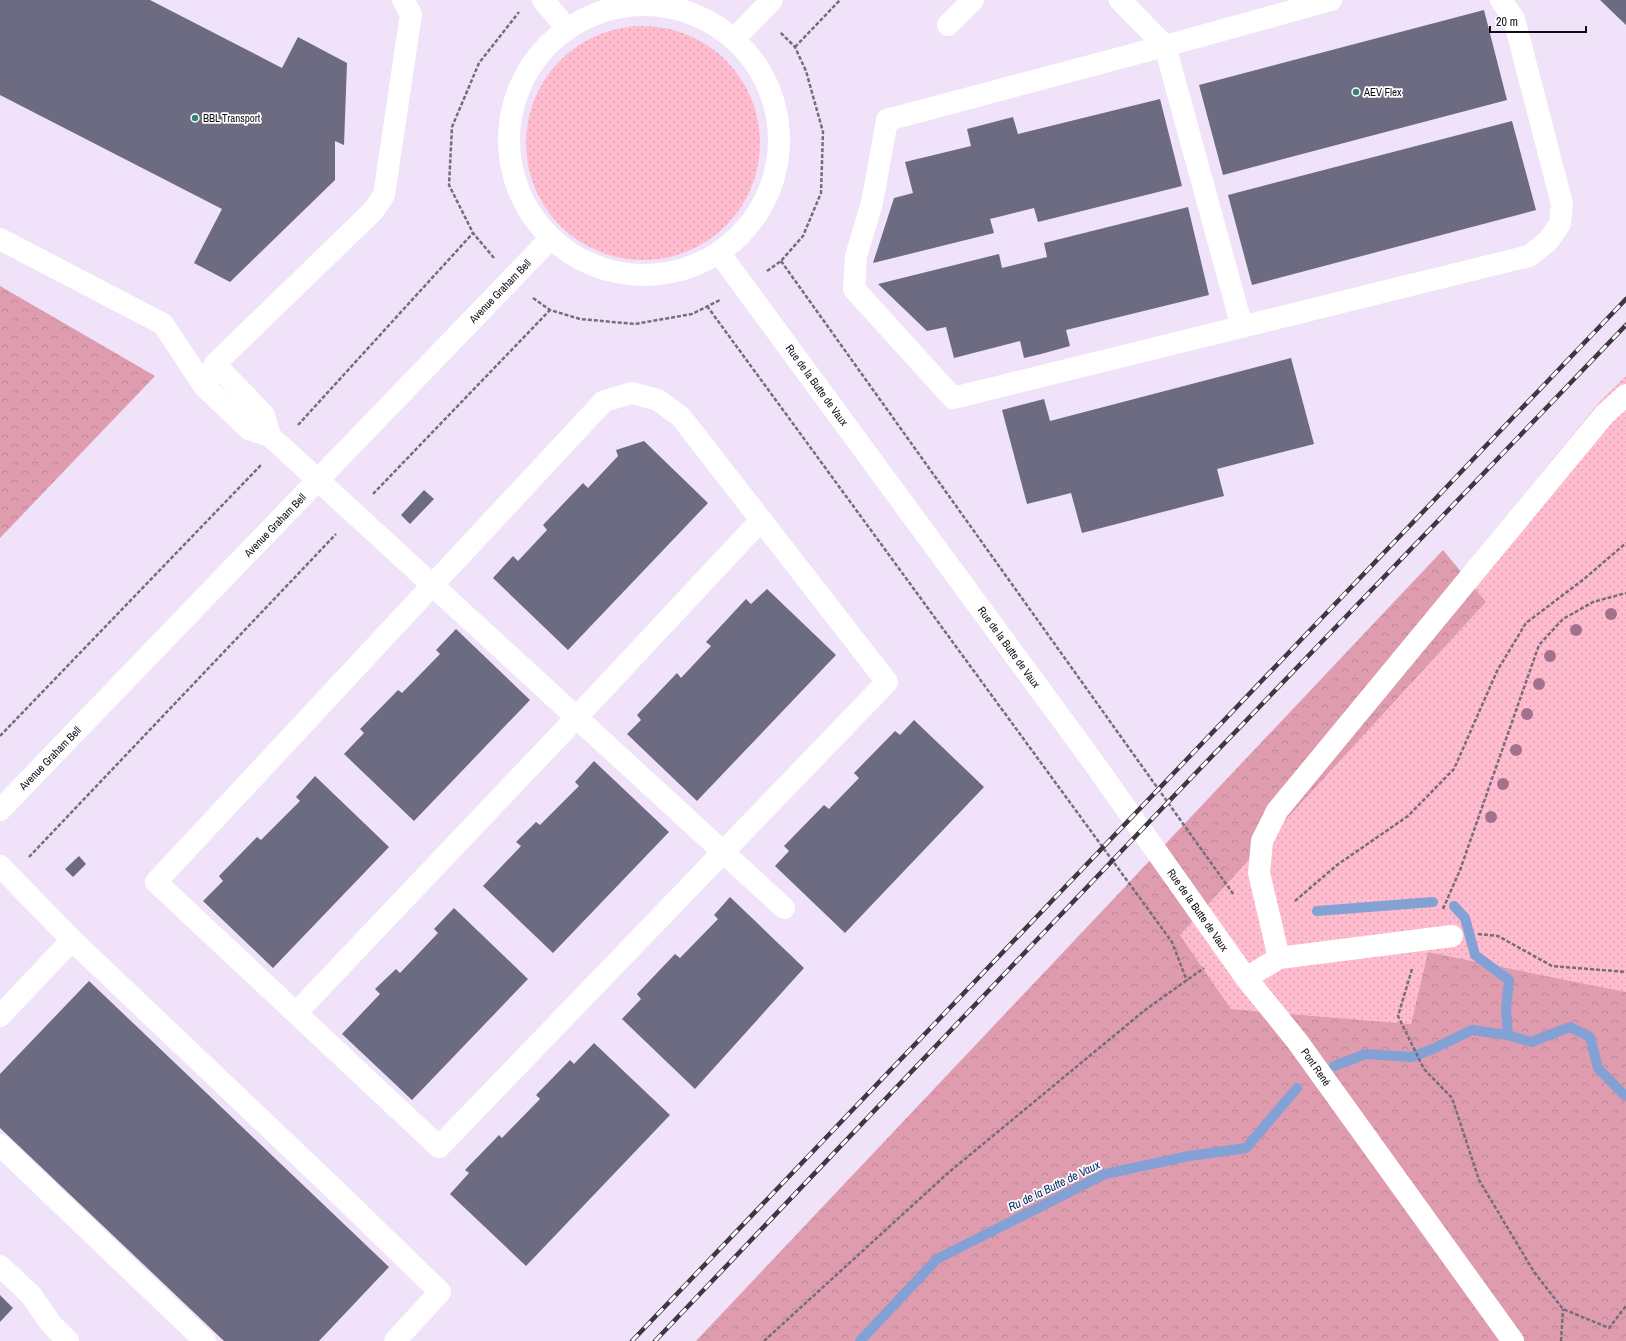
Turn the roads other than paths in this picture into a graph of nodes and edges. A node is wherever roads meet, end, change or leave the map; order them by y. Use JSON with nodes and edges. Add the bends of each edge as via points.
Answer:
{"nodes":[{"id":1,"x":403,"y":0,"type":"edge"},
{"id":2,"x":543,"y":0,"type":"edge"},
{"id":3,"x":973,"y":0,"type":"edge"},
{"id":4,"x":1120,"y":0,"type":"edge"},
{"id":5,"x":1331,"y":0,"type":"edge"},
{"id":6,"x":1501,"y":0,"type":"edge"},
{"id":7,"x":766,"y":6,"type":"edge"},
{"id":8,"x":948,"y":25,"type":"dead end"},
{"id":9,"x":565,"y":26,"type":"junction"},
{"id":10,"x":735,"y":38,"type":"junction"},
{"id":11,"x":1165,"y":46,"type":"junction"},
{"id":12,"x":550,"y":239,"type":"junction"},
{"id":13,"x":0,"y":240,"type":"edge"},
{"id":14,"x":720,"y":254,"type":"junction"},
{"id":15,"x":1242,"y":327,"type":"junction"},
{"id":16,"x":215,"y":364,"type":"junction"},
{"id":17,"x":204,"y":386,"type":"junction"},
{"id":18,"x":1626,"y":395,"type":"edge"},
{"id":19,"x":275,"y":441,"type":"junction"},
{"id":20,"x":318,"y":480,"type":"junction"},
{"id":21,"x":761,"y":520,"type":"junction"},
{"id":22,"x":432,"y":585,"type":"junction"},
{"id":23,"x":576,"y":718,"type":"junction"},
{"id":24,"x":0,"y":810,"type":"edge"},
{"id":25,"x":724,"y":852,"type":"junction"},
{"id":26,"x":5,"y":872,"type":"edge"},
{"id":27,"x":784,"y":908,"type":"dead end"},
{"id":28,"x":1452,"y":936,"type":"dead end"},
{"id":29,"x":72,"y":940,"type":"junction"},
{"id":30,"x":1279,"y":958,"type":"junction"},
{"id":31,"x":1246,"y":978,"type":"junction"},
{"id":32,"x":296,"y":1012,"type":"junction"},
{"id":33,"x":0,"y":1016,"type":"edge"},
{"id":34,"x":1297,"y":1041,"type":"joint"},
{"id":35,"x":0,"y":1145,"type":"edge"},
{"id":36,"x":0,"y":1266,"type":"edge"},
{"id":37,"x":68,"y":1341,"type":"edge"},
{"id":38,"x":205,"y":1341,"type":"edge"},
{"id":39,"x":395,"y":1341,"type":"edge"},
{"id":40,"x":1512,"y":1341,"type":"edge"}],
"edges":[{"from":1,"to":16,"type":"street","via":[[411,14],[384,195],[373,211]]},
{"from":2,"to":9,"type":"street"},
{"from":3,"to":8,"type":"street"},
{"from":4,"to":11,"type":"street"},
{"from":5,"to":11,"type":"street"},
{"from":6,"to":15,"type":"street","via":[[1514,19],[1562,204],[1560,224],[1548,241],[1529,256]]},
{"from":7,"to":10,"type":"street"},
{"from":9,"to":10,"type":"street","via":[[614,7],[657,4],[699,15]]},
{"from":9,"to":12,"type":"street","via":[[542,51],[519,87],[509,128],[512,170],[527,210]]},
{"from":10,"to":14,"type":"street","via":[[762,70],[777,108],[781,149],[771,190],[750,226]]},
{"from":11,"to":15,"type":"street"},
{"from":11,"to":15,"type":"street","via":[[887,120],[872,204],[856,256],[854,289],[953,398]]},
{"from":12,"to":14,"type":"street","via":[[584,262],[617,273],[653,276],[688,269]]},
{"from":12,"to":20,"type":"street","name":"Avenue Graham Bell"},
{"from":13,"to":17,"type":"street","via":[[163,324]]},
{"from":14,"to":31,"type":"street","name":"Rue de la Butte de Vaux","via":[[1091,760]]},
{"from":16,"to":17,"type":"street"},
{"from":16,"to":19,"type":"street","via":[[264,415]]},
{"from":17,"to":19,"type":"street","via":[[249,429]]},
{"from":18,"to":30,"type":"street","via":[[1604,415],[1277,811],[1262,841],[1259,873]]},
{"from":19,"to":20,"type":"street"},
{"from":20,"to":22,"type":"street"},
{"from":20,"to":24,"type":"street","name":"Avenue Graham Bell"},
{"from":21,"to":22,"type":"street","via":[[681,417],[658,400],[632,393],[604,401]]},
{"from":21,"to":23,"type":"street"},
{"from":21,"to":25,"type":"street","via":[[887,682]]},
{"from":22,"to":23,"type":"street"},
{"from":22,"to":32,"type":"street","via":[[156,882]]},
{"from":23,"to":25,"type":"street"},
{"from":23,"to":32,"type":"street"},
{"from":25,"to":27,"type":"street"},
{"from":25,"to":32,"type":"street","via":[[439,1147]]},
{"from":26,"to":29,"type":"street"},
{"from":28,"to":30,"type":"street"},
{"from":29,"to":33,"type":"street"},
{"from":29,"to":39,"type":"street","via":[[440,1292]]},
{"from":30,"to":31,"type":"street"},
{"from":31,"to":34,"type":"street","name":"Rue de la Butte de Vaux"},
{"from":34,"to":40,"type":"street","name":"Pont René"},
{"from":35,"to":38,"type":"street"},
{"from":36,"to":37,"type":"street","via":[[31,1295],[50,1324]]}]}
